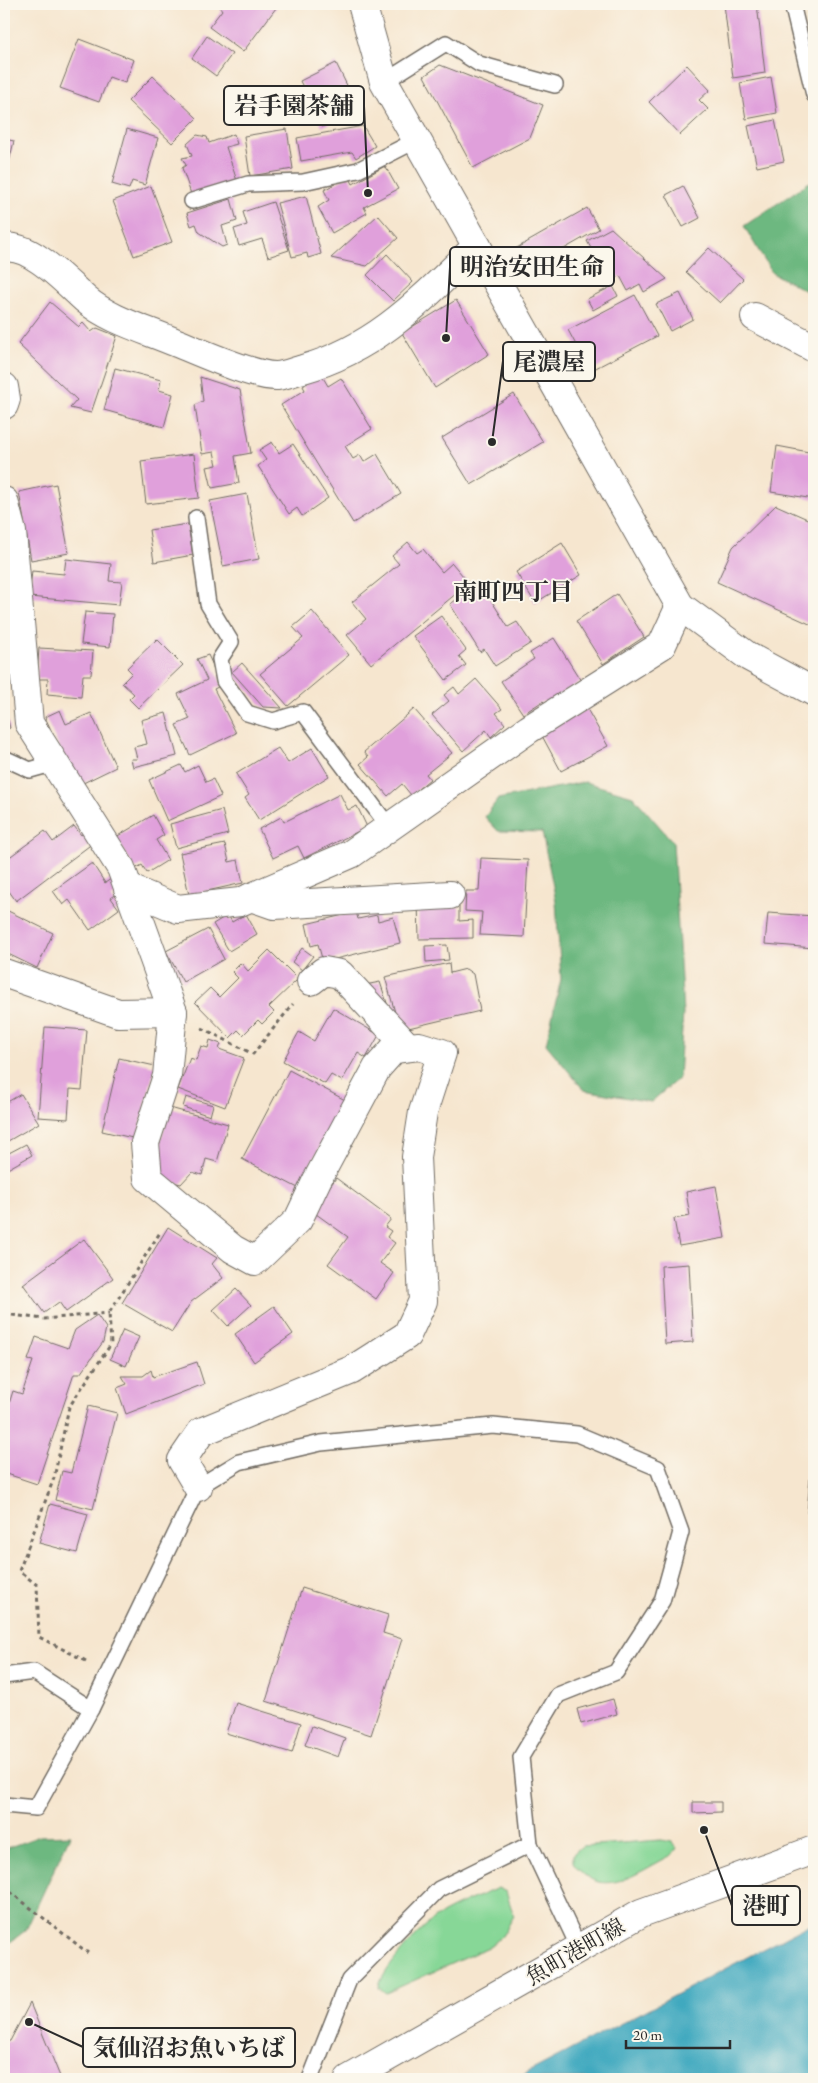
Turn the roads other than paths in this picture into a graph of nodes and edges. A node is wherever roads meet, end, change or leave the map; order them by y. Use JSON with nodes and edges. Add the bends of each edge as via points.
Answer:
{"nodes":[{"id":1,"x":362,"y":4,"type":"edge"},
{"id":2,"x":792,"y":4,"type":"edge"},
{"id":3,"x":384,"y":82,"type":"junction"},
{"id":4,"x":555,"y":85,"type":"dead end"},
{"id":5,"x":814,"y":95,"type":"edge"},
{"id":6,"x":417,"y":140,"type":"junction"},
{"id":7,"x":192,"y":201,"type":"dead end"},
{"id":8,"x":478,"y":246,"type":"junction"},
{"id":9,"x":4,"y":248,"type":"edge"},
{"id":10,"x":755,"y":317,"type":"dead end"},
{"id":11,"x":814,"y":348,"type":"edge"},
{"id":12,"x":4,"y":387,"type":"edge"},
{"id":13,"x":4,"y":404,"type":"edge"},
{"id":14,"x":4,"y":501,"type":"edge"},
{"id":15,"x":196,"y":518,"type":"dead end"},
{"id":16,"x":680,"y":606,"type":"junction"},
{"id":17,"x":814,"y":692,"type":"edge"},
{"id":18,"x":4,"y":758,"type":"edge"},
{"id":19,"x":54,"y":763,"type":"junction"},
{"id":20,"x":389,"y":828,"type":"junction"},
{"id":21,"x":128,"y":888,"type":"junction"},
{"id":22,"x":450,"y":896,"type":"dead end"},
{"id":23,"x":251,"y":897,"type":"junction"},
{"id":24,"x":4,"y":973,"type":"edge"},
{"id":25,"x":311,"y":981,"type":"road end"},
{"id":26,"x":173,"y":1012,"type":"junction"},
{"id":27,"x":408,"y":1047,"type":"junction"},
{"id":28,"x":198,"y":1487,"type":"junction"},
{"id":29,"x":4,"y":1676,"type":"edge"},
{"id":30,"x":91,"y":1709,"type":"junction"},
{"id":31,"x":4,"y":1805,"type":"edge"},
{"id":32,"x":530,"y":1844,"type":"junction"},
{"id":33,"x":814,"y":1850,"type":"edge"},
{"id":34,"x":579,"y":1948,"type":"junction"},
{"id":35,"x":310,"y":2079,"type":"edge"},
{"id":36,"x":349,"y":2079,"type":"edge"}],
"edges":[{"from":1,"to":3,"type":"street"},
{"from":2,"to":5,"type":"lane"},
{"from":3,"to":4,"type":"lane","via":[[446,42],[479,64]]},
{"from":3,"to":6,"type":"street"},
{"from":6,"to":7,"type":"lane","via":[[358,170],[303,182],[248,184]]},
{"from":6,"to":8,"type":"street"},
{"from":8,"to":9,"type":"street","via":[[402,318],[362,344],[320,364],[277,376],[241,368],[131,324],[93,306],[45,264],[23,250]]},
{"from":8,"to":16,"type":"street"},
{"from":10,"to":11,"type":"street"},
{"from":12,"to":13,"type":"street"},
{"from":14,"to":19,"type":"street","via":[[12,532],[29,723]]},
{"from":15,"to":20,"type":"lane","via":[[208,604],[231,642],[220,659],[224,681],[247,713],[273,721],[303,712]]},
{"from":16,"to":17,"type":"street","via":[[749,657]]},
{"from":16,"to":20,"type":"street","via":[[662,645],[528,729]]},
{"from":18,"to":19,"type":"lane","via":[[30,770]]},
{"from":19,"to":21,"type":"street","via":[[121,868]]},
{"from":20,"to":23,"type":"street","via":[[351,854]]},
{"from":21,"to":23,"type":"street","via":[[178,909],[240,902]]},
{"from":21,"to":26,"type":"street"},
{"from":22,"to":23,"type":"street","via":[[274,905]]},
{"from":24,"to":26,"type":"street","via":[[118,1013]]},
{"from":25,"to":27,"type":"street","via":[[324,971],[340,974]]},
{"from":26,"to":27,"type":"street","via":[[168,1076],[144,1143],[148,1178],[233,1249],[255,1261],[298,1220],[377,1068],[394,1049]]},
{"from":27,"to":28,"type":"street","via":[[419,1046],[442,1053],[423,1112],[416,1157],[423,1301],[406,1335],[352,1370],[201,1432],[182,1460]]},
{"from":28,"to":30,"type":"lane"},
{"from":28,"to":32,"type":"lane","via":[[239,1462],[321,1442],[493,1426],[578,1434],[658,1468],[682,1532],[662,1601],[616,1672],[558,1695],[521,1757]]},
{"from":29,"to":30,"type":"lane","via":[[34,1672]]},
{"from":30,"to":31,"type":"lane","via":[[36,1808]]},
{"from":32,"to":34,"type":"lane"},
{"from":32,"to":35,"type":"lane","via":[[439,1889],[349,1980]]},
{"from":33,"to":34,"type":"street","name":"魚町港町線","via":[[641,1913]]},
{"from":34,"to":36,"type":"street","name":"魚町港町線"}]}
